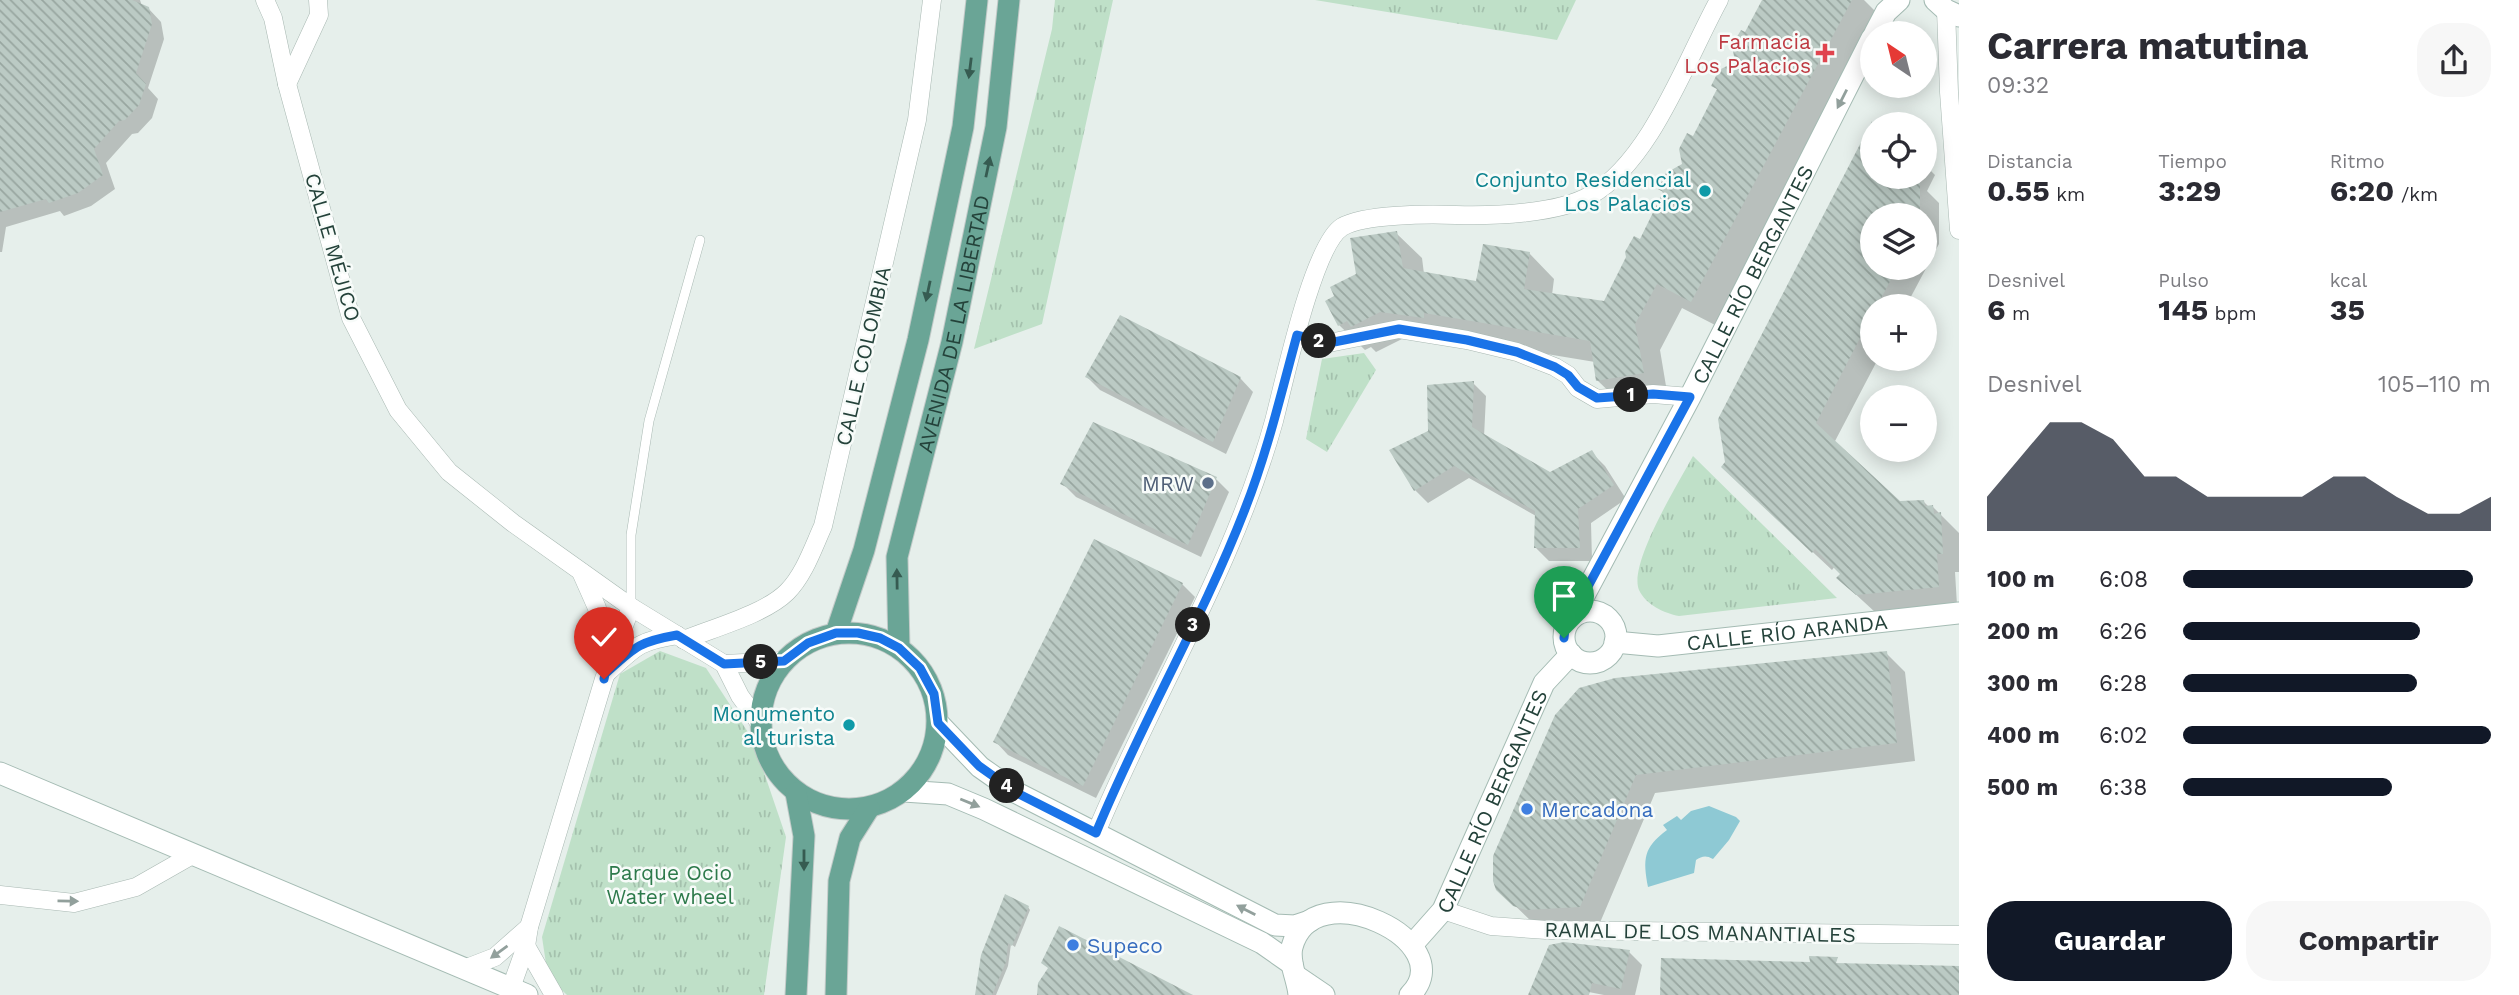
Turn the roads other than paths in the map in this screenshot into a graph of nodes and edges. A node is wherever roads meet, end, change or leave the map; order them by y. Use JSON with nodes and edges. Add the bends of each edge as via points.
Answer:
{"nodes":[{"id":1,"x":265,"y":0,"type":"edge"},
{"id":2,"x":317,"y":0,"type":"edge"},
{"id":3,"x":932,"y":0,"type":"edge"},
{"id":4,"x":978,"y":0,"type":"edge"},
{"id":5,"x":1009,"y":0,"type":"edge"},
{"id":6,"x":1719,"y":0,"type":"edge"},
{"id":7,"x":1899,"y":0,"type":"edge"},
{"id":8,"x":1946,"y":9,"type":"edge"},
{"id":9,"x":1881,"y":21,"type":"edge"},
{"id":10,"x":1860,"y":62,"type":"edge"},
{"id":11,"x":287,"y":84,"type":"junction"},
{"id":12,"x":1959,"y":230,"type":"edge"},
{"id":13,"x":700,"y":240,"type":"dead end"},
{"id":14,"x":1297,"y":335,"type":"junction"},
{"id":15,"x":1690,"y":397,"type":"junction"},
{"id":16,"x":581,"y":572,"type":"junction"},
{"id":17,"x":631,"y":607,"type":"junction"},
{"id":18,"x":1959,"y":612,"type":"edge"},
{"id":19,"x":1572,"y":618,"type":"junction"},
{"id":20,"x":836,"y":633,"type":"junction"},
{"id":21,"x":681,"y":637,"type":"junction"},
{"id":22,"x":1615,"y":642,"type":"junction"},
{"id":23,"x":899,"y":648,"type":"junction"},
{"id":24,"x":1570,"y":654,"type":"junction"},
{"id":25,"x":784,"y":661,"type":"junction"},
{"id":26,"x":724,"y":664,"type":"junction"},
{"id":27,"x":605,"y":674,"type":"junction"},
{"id":28,"x":938,"y":723,"type":"junction"},
{"id":29,"x":761,"y":725,"type":"junction"},
{"id":30,"x":0,"y":773,"type":"edge"},
{"id":31,"x":904,"y":791,"type":"junction"},
{"id":32,"x":796,"y":793,"type":"junction"},
{"id":33,"x":869,"y":808,"type":"junction"},
{"id":34,"x":1096,"y":833,"type":"junction"},
{"id":35,"x":194,"y":853,"type":"junction"},
{"id":36,"x":0,"y":895,"type":"edge"},
{"id":37,"x":1443,"y":910,"type":"junction"},
{"id":38,"x":1310,"y":921,"type":"junction"},
{"id":39,"x":529,"y":927,"type":"junction"},
{"id":40,"x":1959,"y":935,"type":"edge"},
{"id":41,"x":1412,"y":945,"type":"junction"},
{"id":42,"x":526,"y":947,"type":"junction"},
{"id":43,"x":464,"y":969,"type":"junction"},
{"id":44,"x":1296,"y":978,"type":"edge"},
{"id":45,"x":519,"y":992,"type":"edge"},
{"id":46,"x":796,"y":994,"type":"edge"},
{"id":47,"x":554,"y":995,"type":"edge"},
{"id":48,"x":836,"y":995,"type":"edge"},
{"id":49,"x":1324,"y":995,"type":"edge"},
{"id":50,"x":1409,"y":995,"type":"edge"}],
"edges":[{"from":1,"to":11,"type":"street","name":"CALLE MÉJICO"},
{"from":2,"to":11,"type":"street","via":[[319,15]]},
{"from":3,"to":21,"type":"street","name":"CALLE COLOMBIA","via":[[917,120],[823,526],[787,593],[753,613]]},
{"from":4,"to":20,"type":"main road","name":"AVENIDA DE LA LIBERTAD","one_way":true,"via":[[962,127],[918,340],[864,550]]},
{"from":23,"to":5,"type":"main road","name":"AVENIDA DE LA LIBERTAD","one_way":true,"via":[[897,557],[952,342],[996,127]]},
{"from":6,"to":14,"type":"street","via":[[1643,146],[1617,177],[1590,196],[1553,209],[1400,216],[1341,228],[1316,267]]},
{"from":7,"to":9,"type":"main road"},
{"from":8,"to":12,"type":"street"},
{"from":10,"to":15,"type":"main road","name":"CALLE RÍO BERGANTES","one_way":true},
{"from":11,"to":16,"type":"street","name":"CALLE MÉJICO","via":[[351,318],[398,410],[449,472]]},
{"from":13,"to":17,"type":"lane","via":[[649,421],[631,535]]},
{"from":14,"to":15,"type":"street","via":[[1329,343],[1399,329],[1517,352],[1555,367],[1597,398]]},
{"from":14,"to":34,"type":"street","via":[[1245,509]]},
{"from":15,"to":19,"type":"main road","name":"CALLE RÍO BERGANTES"},
{"from":16,"to":17,"type":"street","name":"CALLE MÉJICO"},
{"from":16,"to":27,"type":"street","via":[[597,608]]},
{"from":17,"to":21,"type":"street","name":"CALLE MÉJICO"},
{"from":17,"to":27,"type":"street"},
{"from":18,"to":22,"type":"main road","name":"CALLE RÍO ARANDA","via":[[1658,646]]},
{"from":19,"to":22,"type":"main road","via":[[1583,612],[1598,613],[1614,628]]},
{"from":19,"to":24,"type":"main road","via":[[1564,638]]},
{"from":20,"to":23,"type":"main road","via":[[869,635]]},
{"from":20,"to":25,"type":"main road","via":[[808,643]]},
{"from":21,"to":26,"type":"street","name":"CALLE MÉJICO"},
{"from":21,"to":27,"type":"street","name":"CALLE COLOMBIA","via":[[650,640],[635,647]]},
{"from":22,"to":24,"type":"main road","via":[[1609,654],[1594,662]]},
{"from":23,"to":28,"type":"main road","via":[[920,668],[934,694]]},
{"from":24,"to":37,"type":"main road","name":"CALLE RÍO BERGANTES","via":[[1544,683]]},
{"from":25,"to":26,"type":"street"},
{"from":25,"to":29,"type":"main road","via":[[768,686]]},
{"from":26,"to":29,"type":"street"},
{"from":27,"to":39,"type":"street"},
{"from":28,"to":31,"type":"main road","via":[[922,772]]},
{"from":28,"to":34,"type":"main road","via":[[979,766],[1017,793]]},
{"from":29,"to":32,"type":"main road","via":[[763,744],[775,771]]},
{"from":30,"to":35,"type":"main road"},
{"from":31,"to":33,"type":"main road"},
{"from":31,"to":44,"type":"main road","one_way":true,"via":[[948,794],[985,809],[1262,943]]},
{"from":32,"to":33,"type":"main road","via":[[819,805]]},
{"from":32,"to":46,"type":"main road","one_way":true,"via":[[804,836]]},
{"from":33,"to":48,"type":"main road","via":[[850,838],[839,881]]},
{"from":38,"to":34,"type":"main road","one_way":true,"via":[[1275,925]]},
{"from":36,"to":35,"type":"street","one_way":true,"via":[[74,902],[136,887]]},
{"from":35,"to":43,"type":"main road"},
{"from":37,"to":40,"type":"street","name":"RAMAL DE LOS MANANTIALES","via":[[1491,926],[1546,930]]},
{"from":37,"to":41,"type":"main road","name":"CALLE RÍO BERGANTES"},
{"from":38,"to":41,"type":"main road","via":[[1341,912],[1359,916],[1394,930]]},
{"from":38,"to":44,"type":"main road","via":[[1292,948]]},
{"from":39,"to":42,"type":"street"},
{"from":39,"to":43,"type":"street","one_way":true,"via":[[495,957]]},
{"from":41,"to":50,"type":"main road","via":[[1422,967]]},
{"from":42,"to":45,"type":"street"},
{"from":42,"to":47,"type":"street"},
{"from":43,"to":45,"type":"main road"},
{"from":44,"to":49,"type":"main road"}]}
